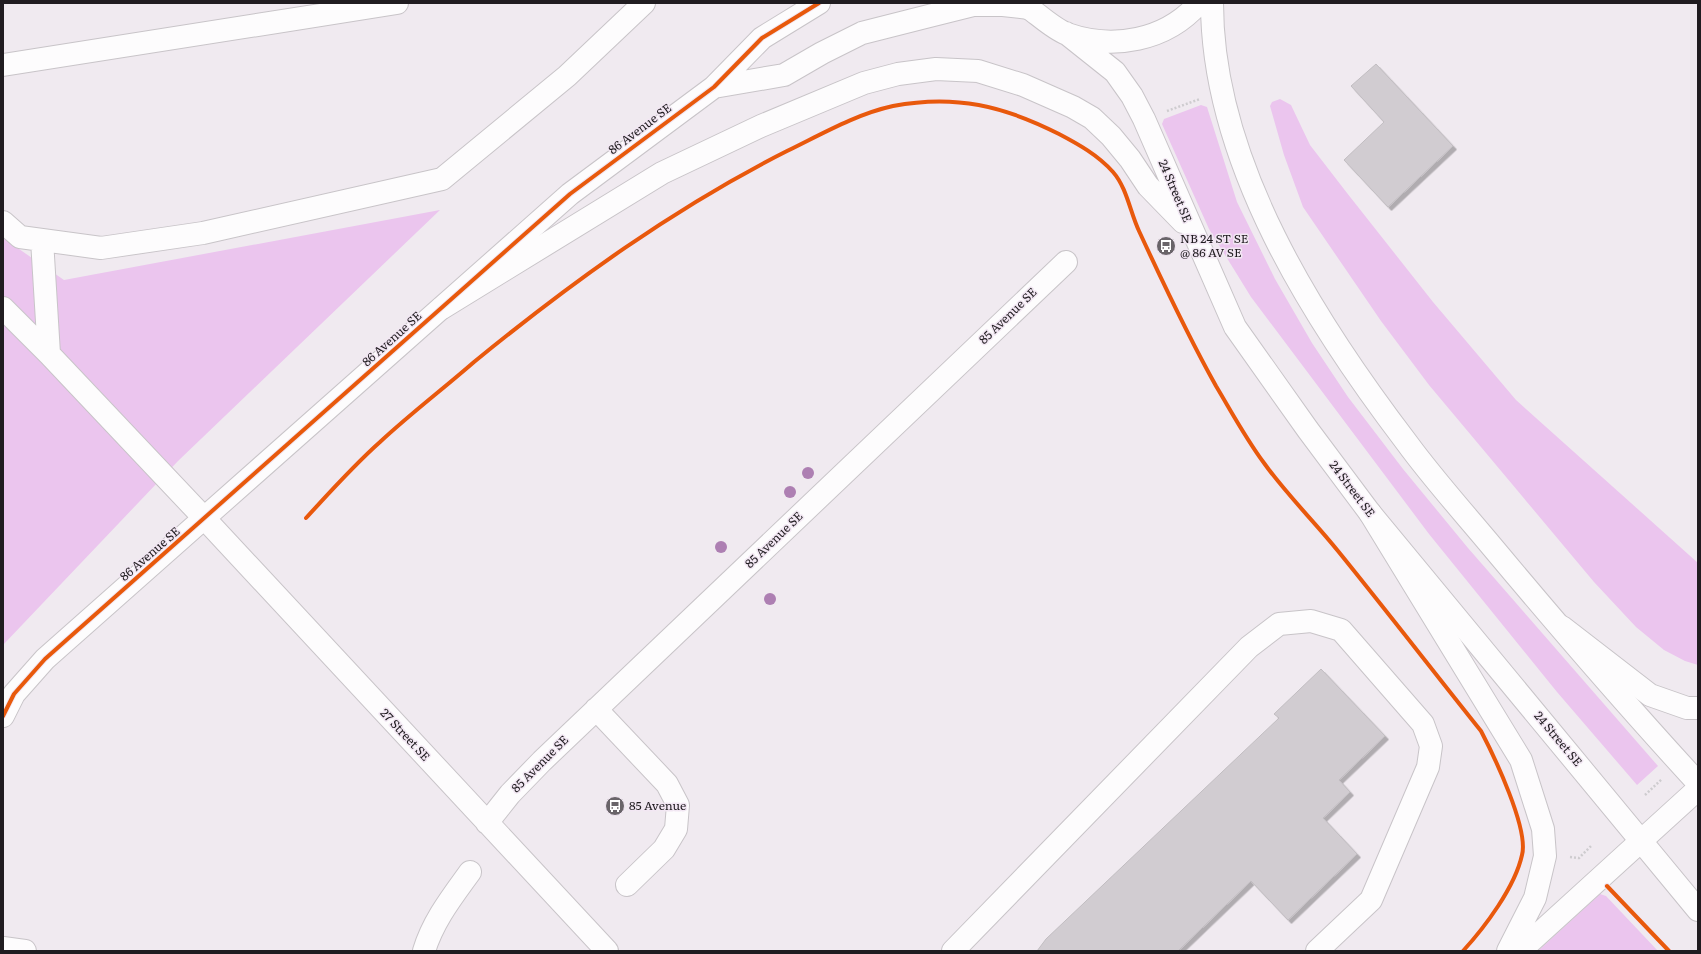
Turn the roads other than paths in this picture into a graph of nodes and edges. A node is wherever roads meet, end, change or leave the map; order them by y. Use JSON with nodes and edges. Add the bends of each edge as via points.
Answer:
{"nodes":[{"id":1,"x":398,"y":3,"type":"edge"},
{"id":2,"x":644,"y":3,"type":"edge"},
{"id":3,"x":819,"y":3,"type":"edge"},
{"id":4,"x":1199,"y":3,"type":"edge"},
{"id":5,"x":1212,"y":3,"type":"edge"},
{"id":6,"x":1027,"y":6,"type":"edge"},
{"id":7,"x":1066,"y":33,"type":"junction"},
{"id":8,"x":3,"y":65,"type":"edge"},
{"id":9,"x":714,"y":87,"type":"junction"},
{"id":10,"x":3,"y":222,"type":"edge"},
{"id":11,"x":1193,"y":232,"type":"junction"},
{"id":12,"x":42,"y":240,"type":"junction"},
{"id":13,"x":1066,"y":262,"type":"dead end"},
{"id":14,"x":3,"y":308,"type":"edge"},
{"id":15,"x":442,"y":308,"type":"junction"},
{"id":16,"x":49,"y":354,"type":"junction"},
{"id":17,"x":1370,"y":514,"type":"junction"},
{"id":18,"x":205,"y":519,"type":"junction"},
{"id":19,"x":1562,"y":628,"type":"junction"},
{"id":20,"x":1698,"y":708,"type":"edge"},
{"id":21,"x":596,"y":710,"type":"junction"},
{"id":22,"x":3,"y":716,"type":"edge"},
{"id":23,"x":1698,"y":783,"type":"edge"},
{"id":24,"x":1698,"y":789,"type":"edge"},
{"id":25,"x":487,"y":823,"type":"junction"},
{"id":26,"x":1640,"y":840,"type":"junction"},
{"id":27,"x":470,"y":872,"type":"dead end"},
{"id":28,"x":627,"y":885,"type":"dead end"},
{"id":29,"x":1698,"y":910,"type":"edge"},
{"id":30,"x":3,"y":948,"type":"edge"},
{"id":31,"x":25,"y":951,"type":"edge"},
{"id":32,"x":424,"y":951,"type":"edge"},
{"id":33,"x":607,"y":951,"type":"edge"},
{"id":34,"x":953,"y":951,"type":"edge"},
{"id":35,"x":1317,"y":951,"type":"edge"},
{"id":36,"x":1508,"y":951,"type":"edge"},
{"id":37,"x":1520,"y":951,"type":"edge"}],
"edges":[{"from":1,"to":8,"type":"main road"},
{"from":2,"to":12,"type":"main road","via":[[567,76],[442,179],[196,234],[101,248]]},
{"from":3,"to":9,"type":"main road","name":"86 Avenue SE","via":[[762,38]]},
{"from":4,"to":7,"type":"main road","via":[[1180,20],[1160,32],[1140,39],[1103,42]]},
{"from":5,"to":19,"type":"main road","via":[[1215,61],[1238,148],[1250,184],[1300,285],[1351,365],[1407,444]]},
{"from":6,"to":7,"type":"main road","name":"24 Street SE"},
{"from":6,"to":9,"type":"main road","name":"86 Avenue SE","via":[[973,5],[930,16],[862,34],[784,75]]},
{"from":7,"to":11,"type":"main road","name":"24 Street SE","via":[[1115,72],[1132,96]]},
{"from":9,"to":15,"type":"main road","name":"86 Avenue SE","via":[[570,194]]},
{"from":10,"to":12,"type":"main road","via":[[20,237]]},
{"from":11,"to":15,"type":"main road","via":[[1148,186],[1112,136],[1092,118],[1022,85],[978,71],[936,69],[898,74],[864,83],[762,126],[662,173]]},
{"from":11,"to":17,"type":"main road","name":"24 Street SE","via":[[1235,327]]},
{"from":12,"to":16,"type":"main road"},
{"from":13,"to":21,"type":"main road","name":"85 Avenue SE"},
{"from":14,"to":16,"type":"main road","name":"27 Street SE"},
{"from":15,"to":18,"type":"main road","name":"86 Avenue SE"},
{"from":16,"to":18,"type":"main road","name":"27 Street SE"},
{"from":17,"to":26,"type":"main road","name":"24 Street SE"},
{"from":17,"to":36,"type":"main road","via":[[1521,760],[1543,829],[1545,856],[1535,898]]},
{"from":18,"to":22,"type":"main road","name":"86 Avenue SE","via":[[45,659],[14,694]]},
{"from":18,"to":25,"type":"main road","name":"27 Street SE"},
{"from":19,"to":20,"type":"main road","via":[[1650,695],[1687,708]]},
{"from":19,"to":23,"type":"main road"},
{"from":21,"to":25,"type":"main road","name":"85 Avenue SE","via":[[510,794]]},
{"from":21,"to":28,"type":"main road","via":[[667,784],[678,805],[676,830],[664,849]]},
{"from":24,"to":26,"type":"main road"},
{"from":25,"to":33,"type":"main road","name":"27 Street SE"},
{"from":26,"to":29,"type":"main road","name":"24 Street SE"},
{"from":26,"to":37,"type":"main road"},
{"from":27,"to":32,"type":"main road","via":[[444,908]]},
{"from":30,"to":31,"type":"main road"},
{"from":34,"to":35,"type":"main road","via":[[1249,647],[1279,624],[1311,620],[1341,630],[1423,724],[1431,746],[1428,767],[1371,900]]}]}
